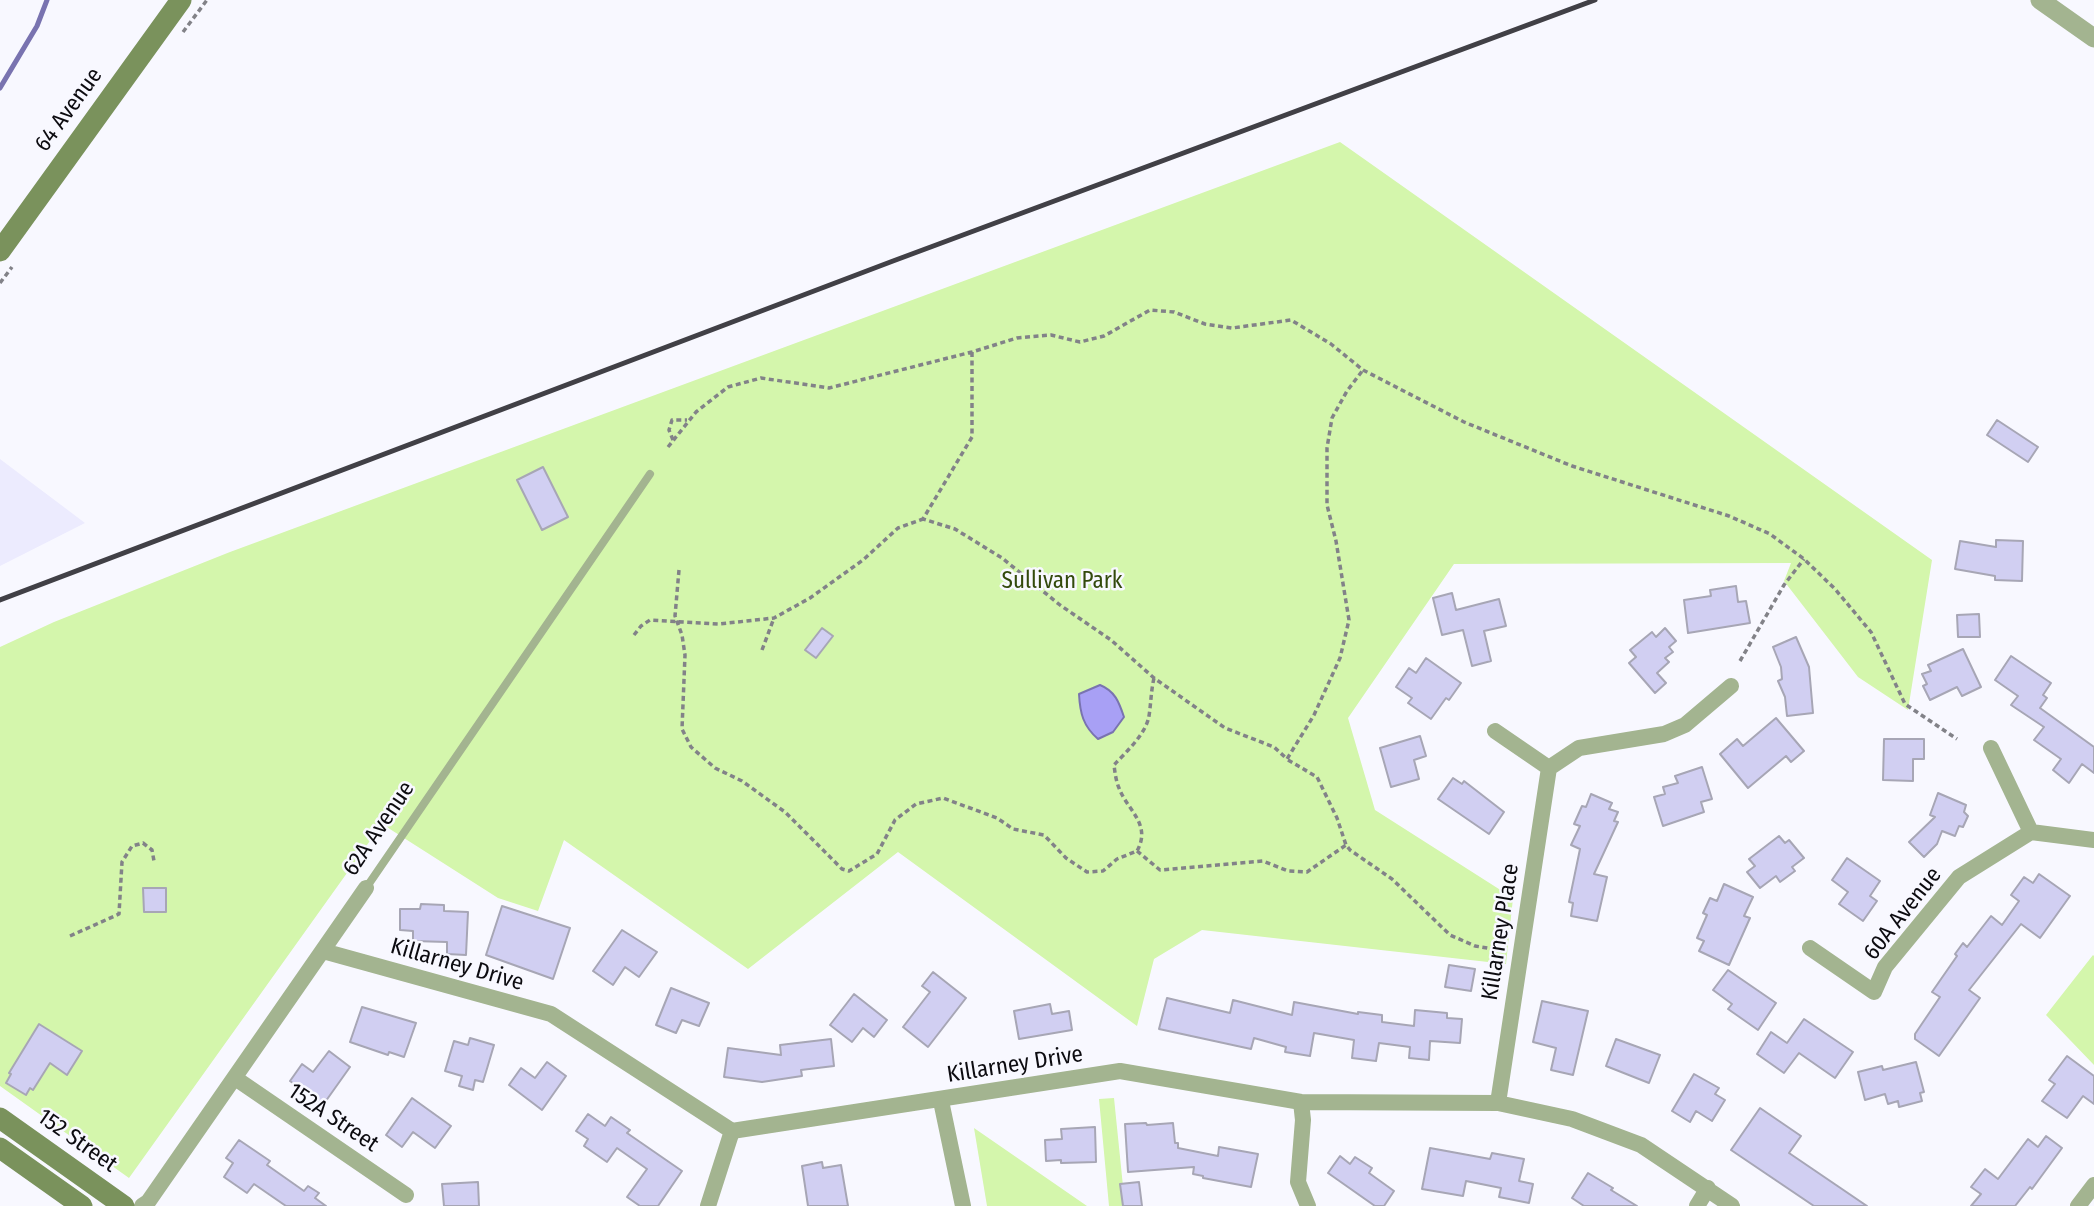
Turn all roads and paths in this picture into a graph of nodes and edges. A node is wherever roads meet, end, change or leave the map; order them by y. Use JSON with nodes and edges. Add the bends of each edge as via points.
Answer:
{"nodes":[{"id":1,"x":181,"y":0,"type":"edge"},
{"id":2,"x":2040,"y":0,"type":"edge"},
{"id":3,"x":2094,"y":38,"type":"edge"},
{"id":4,"x":0,"y":251,"type":"edge"},
{"id":5,"x":972,"y":352,"type":"junction"},
{"id":6,"x":1363,"y":370,"type":"junction"},
{"id":7,"x":688,"y":420,"type":"junction"},
{"id":8,"x":673,"y":440,"type":"junction"},
{"id":9,"x":668,"y":447,"type":"dead end"},
{"id":10,"x":650,"y":474,"type":"dead end"},
{"id":11,"x":923,"y":519,"type":"junction"},
{"id":12,"x":1804,"y":559,"type":"junction"},
{"id":13,"x":679,"y":570,"type":"dead end"},
{"id":14,"x":774,"y":618,"type":"junction"},
{"id":15,"x":677,"y":623,"type":"junction"},
{"id":16,"x":634,"y":635,"type":"dead end"},
{"id":17,"x":762,"y":650,"type":"dead end"},
{"id":18,"x":1740,"y":661,"type":"dead end"},
{"id":19,"x":1154,"y":678,"type":"junction"},
{"id":20,"x":1731,"y":686,"type":"dead end"},
{"id":21,"x":1495,"y":731,"type":"dead end"},
{"id":22,"x":1957,"y":739,"type":"dead end"},
{"id":23,"x":1991,"y":748,"type":"dead end"},
{"id":24,"x":1287,"y":759,"type":"junction"},
{"id":25,"x":1549,"y":768,"type":"junction"},
{"id":26,"x":2031,"y":832,"type":"junction"},
{"id":27,"x":2094,"y":840,"type":"edge"},
{"id":28,"x":1346,"y":845,"type":"junction"},
{"id":29,"x":1137,"y":851,"type":"junction"},
{"id":30,"x":153,"y":860,"type":"dead end"},
{"id":31,"x":366,"y":888,"type":"joint"},
{"id":32,"x":70,"y":936,"type":"dead end"},
{"id":33,"x":1810,"y":948,"type":"dead end"},
{"id":34,"x":323,"y":951,"type":"junction"},
{"id":35,"x":1507,"y":951,"type":"dead end"},
{"id":36,"x":235,"y":1079,"type":"junction"},
{"id":37,"x":941,"y":1101,"type":"junction"},
{"id":38,"x":1301,"y":1102,"type":"junction"},
{"id":39,"x":1498,"y":1103,"type":"junction"},
{"id":40,"x":0,"y":1118,"type":"edge"},
{"id":41,"x":732,"y":1131,"type":"junction"},
{"id":42,"x":0,"y":1148,"type":"edge"},
{"id":43,"x":2094,"y":1185,"type":"edge"},
{"id":44,"x":1708,"y":1188,"type":"junction"},
{"id":45,"x":406,"y":1195,"type":"dead end"},
{"id":46,"x":82,"y":1206,"type":"edge"},
{"id":47,"x":124,"y":1206,"type":"edge"},
{"id":48,"x":142,"y":1206,"type":"edge"},
{"id":49,"x":708,"y":1206,"type":"edge"},
{"id":50,"x":963,"y":1206,"type":"edge"},
{"id":51,"x":1308,"y":1206,"type":"edge"},
{"id":52,"x":1697,"y":1206,"type":"edge"},
{"id":53,"x":1732,"y":1206,"type":"edge"},
{"id":54,"x":2078,"y":1206,"type":"edge"}],
"edges":[{"from":1,"to":4,"type":"main road","name":"64 Avenue"},
{"from":2,"to":3,"type":"street"},
{"from":5,"to":6,"type":"path","via":[[1017,338],[1051,335],[1080,342],[1104,337],[1150,310],[1231,328],[1291,320]]},
{"from":5,"to":7,"type":"path","via":[[829,388],[761,378],[728,387]]},
{"from":5,"to":11,"type":"path","via":[[972,437]]},
{"from":6,"to":12,"type":"path","via":[[1464,422],[1572,466],[1729,516],[1770,534]]},
{"from":6,"to":24,"type":"path","via":[[1332,418],[1326,448],[1327,505],[1349,620],[1340,658]]},
{"from":7,"to":8,"type":"path"},
{"from":7,"to":8,"type":"path","via":[[672,420]]},
{"from":8,"to":9,"type":"path"},
{"from":10,"to":31,"type":"lane","name":"62A Avenue"},
{"from":11,"to":14,"type":"path","via":[[898,528],[863,560]]},
{"from":11,"to":19,"type":"path","via":[[955,529],[1002,558]]},
{"from":12,"to":18,"type":"path"},
{"from":12,"to":22,"type":"path","via":[[1871,632],[1905,704]]},
{"from":13,"to":15,"type":"path"},
{"from":14,"to":15,"type":"path"},
{"from":14,"to":17,"type":"path"},
{"from":15,"to":16,"type":"path","via":[[650,620]]},
{"from":15,"to":29,"type":"path","via":[[685,654],[682,729],[691,747],[715,768],[785,812],[842,869],[849,871],[877,854],[895,820],[916,804],[943,799],[997,818],[1013,829],[1044,835],[1066,859],[1087,872],[1103,871]]},
{"from":19,"to":24,"type":"path","via":[[1225,728],[1274,747]]},
{"from":19,"to":29,"type":"path","via":[[1149,718],[1114,765],[1119,789],[1138,816],[1142,843]]},
{"from":20,"to":25,"type":"street","via":[[1685,725],[1664,734],[1578,748]]},
{"from":21,"to":25,"type":"street"},
{"from":23,"to":26,"type":"street"},
{"from":24,"to":28,"type":"path","via":[[1317,777]]},
{"from":25,"to":39,"type":"street","name":"Killarney Place"},
{"from":26,"to":27,"type":"street"},
{"from":26,"to":33,"type":"street","name":"60A Avenue","via":[[1959,877],[1885,967],[1874,992]]},
{"from":28,"to":29,"type":"path","via":[[1307,872],[1288,871],[1263,861],[1160,870]]},
{"from":28,"to":35,"type":"path","via":[[1392,879],[1450,935],[1475,946]]},
{"from":30,"to":32,"type":"path","via":[[152,850],[143,843],[132,846],[122,862],[119,914]]},
{"from":31,"to":34,"type":"street","name":"62A Avenue"},
{"from":34,"to":36,"type":"street","name":"62A Avenue"},
{"from":34,"to":41,"type":"street","name":"Killarney Drive","via":[[551,1014]]},
{"from":36,"to":45,"type":"street","name":"152A Street"},
{"from":36,"to":48,"type":"street","name":"62A Avenue"},
{"from":37,"to":38,"type":"street","name":"Killarney Drive","via":[[1120,1071]]},
{"from":37,"to":41,"type":"street","name":"Killarney Drive"},
{"from":37,"to":50,"type":"street"},
{"from":38,"to":39,"type":"street","name":"Killarney Drive"},
{"from":38,"to":51,"type":"street","via":[[1298,1182]]},
{"from":39,"to":44,"type":"street","name":"Killarney Drive","via":[[1572,1119],[1641,1145]]},
{"from":40,"to":47,"type":"main road","name":"152 Street"},
{"from":41,"to":49,"type":"street"},
{"from":42,"to":46,"type":"main road"},
{"from":43,"to":54,"type":"street"},
{"from":44,"to":52,"type":"street"},
{"from":44,"to":53,"type":"street","name":"Killarney Drive"}]}
